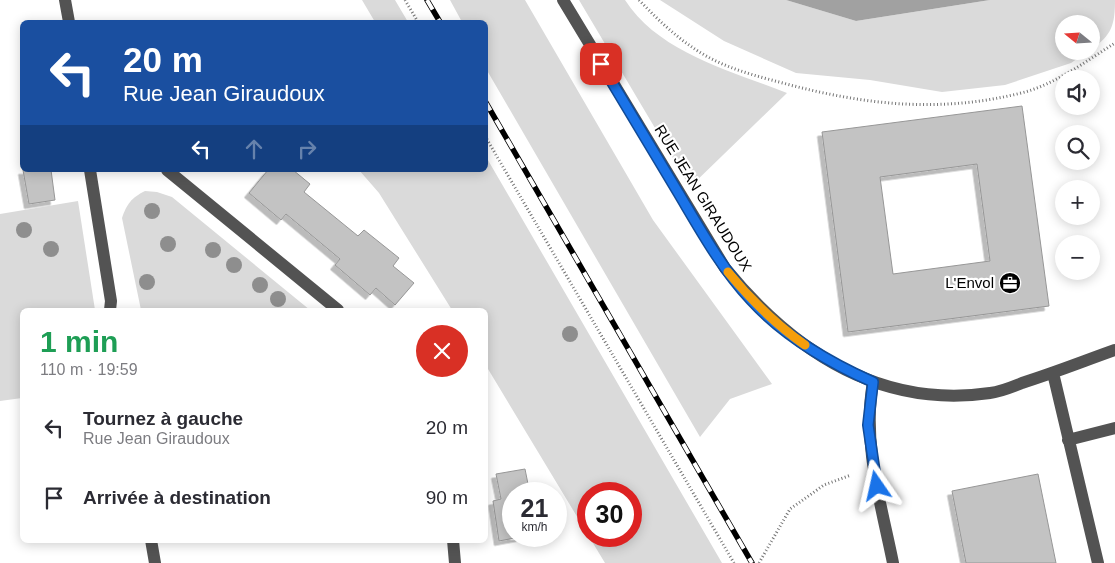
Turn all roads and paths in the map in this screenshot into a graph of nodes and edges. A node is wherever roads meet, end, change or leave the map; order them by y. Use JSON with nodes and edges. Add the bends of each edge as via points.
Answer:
{"nodes":[{"id":1,"x":65,"y":0,"type":"edge"},
{"id":2,"x":405,"y":0,"type":"edge"},
{"id":3,"x":563,"y":0,"type":"edge"},
{"id":4,"x":638,"y":0,"type":"edge"},
{"id":5,"x":69,"y":20,"type":"edge"},
{"id":6,"x":417,"y":20,"type":"edge"},
{"id":7,"x":1115,"y":43,"type":"edge"},
{"id":8,"x":488,"y":141,"type":"edge"},
{"id":9,"x":90,"y":172,"type":"edge"},
{"id":10,"x":169,"y":172,"type":"edge"},
{"id":11,"x":110,"y":308,"type":"edge"},
{"id":12,"x":336,"y":308,"type":"edge"},
{"id":13,"x":1115,"y":350,"type":"edge"},
{"id":14,"x":1053,"y":373,"type":"junction"},
{"id":15,"x":873,"y":382,"type":"junction"},
{"id":16,"x":1115,"y":428,"type":"edge"},
{"id":17,"x":1068,"y":440,"type":"junction"},
{"id":18,"x":873,"y":467,"type":"junction"},
{"id":19,"x":152,"y":543,"type":"edge"},
{"id":20,"x":453,"y":543,"type":"edge"},
{"id":21,"x":155,"y":563,"type":"edge"},
{"id":22,"x":455,"y":563,"type":"edge"},
{"id":23,"x":734,"y":563,"type":"edge"},
{"id":24,"x":760,"y":563,"type":"edge"},
{"id":25,"x":893,"y":563,"type":"edge"},
{"id":26,"x":1098,"y":563,"type":"edge"}],
"edges":[{"from":1,"to":5,"type":"street"},
{"from":2,"to":6,"type":"path"},
{"from":3,"to":15,"type":"street","name":"RUE JEAN GIRAUDOUX","via":[[725,268],[751,300],[781,328],[840,367]]},
{"from":4,"to":7,"type":"path","via":[[671,33],[709,58],[752,75],[876,103],[908,106],[951,105],[1027,91],[1061,76]]},
{"from":8,"to":23,"type":"path"},
{"from":9,"to":11,"type":"street"},
{"from":10,"to":12,"type":"street"},
{"from":13,"to":14,"type":"street","name":"RUE JEAN GIRAUDOUX"},
{"from":14,"to":15,"type":"street","name":"RUE JEAN GIRAUDOUX","via":[[992,393],[952,397],[913,393]]},
{"from":14,"to":17,"type":"street"},
{"from":15,"to":18,"type":"street","via":[[868,425]]},
{"from":16,"to":17,"type":"street"},
{"from":17,"to":26,"type":"street"},
{"from":18,"to":24,"type":"path","via":[[824,486],[790,509]]},
{"from":18,"to":25,"type":"street"},
{"from":19,"to":21,"type":"street"},
{"from":20,"to":22,"type":"street"}]}
